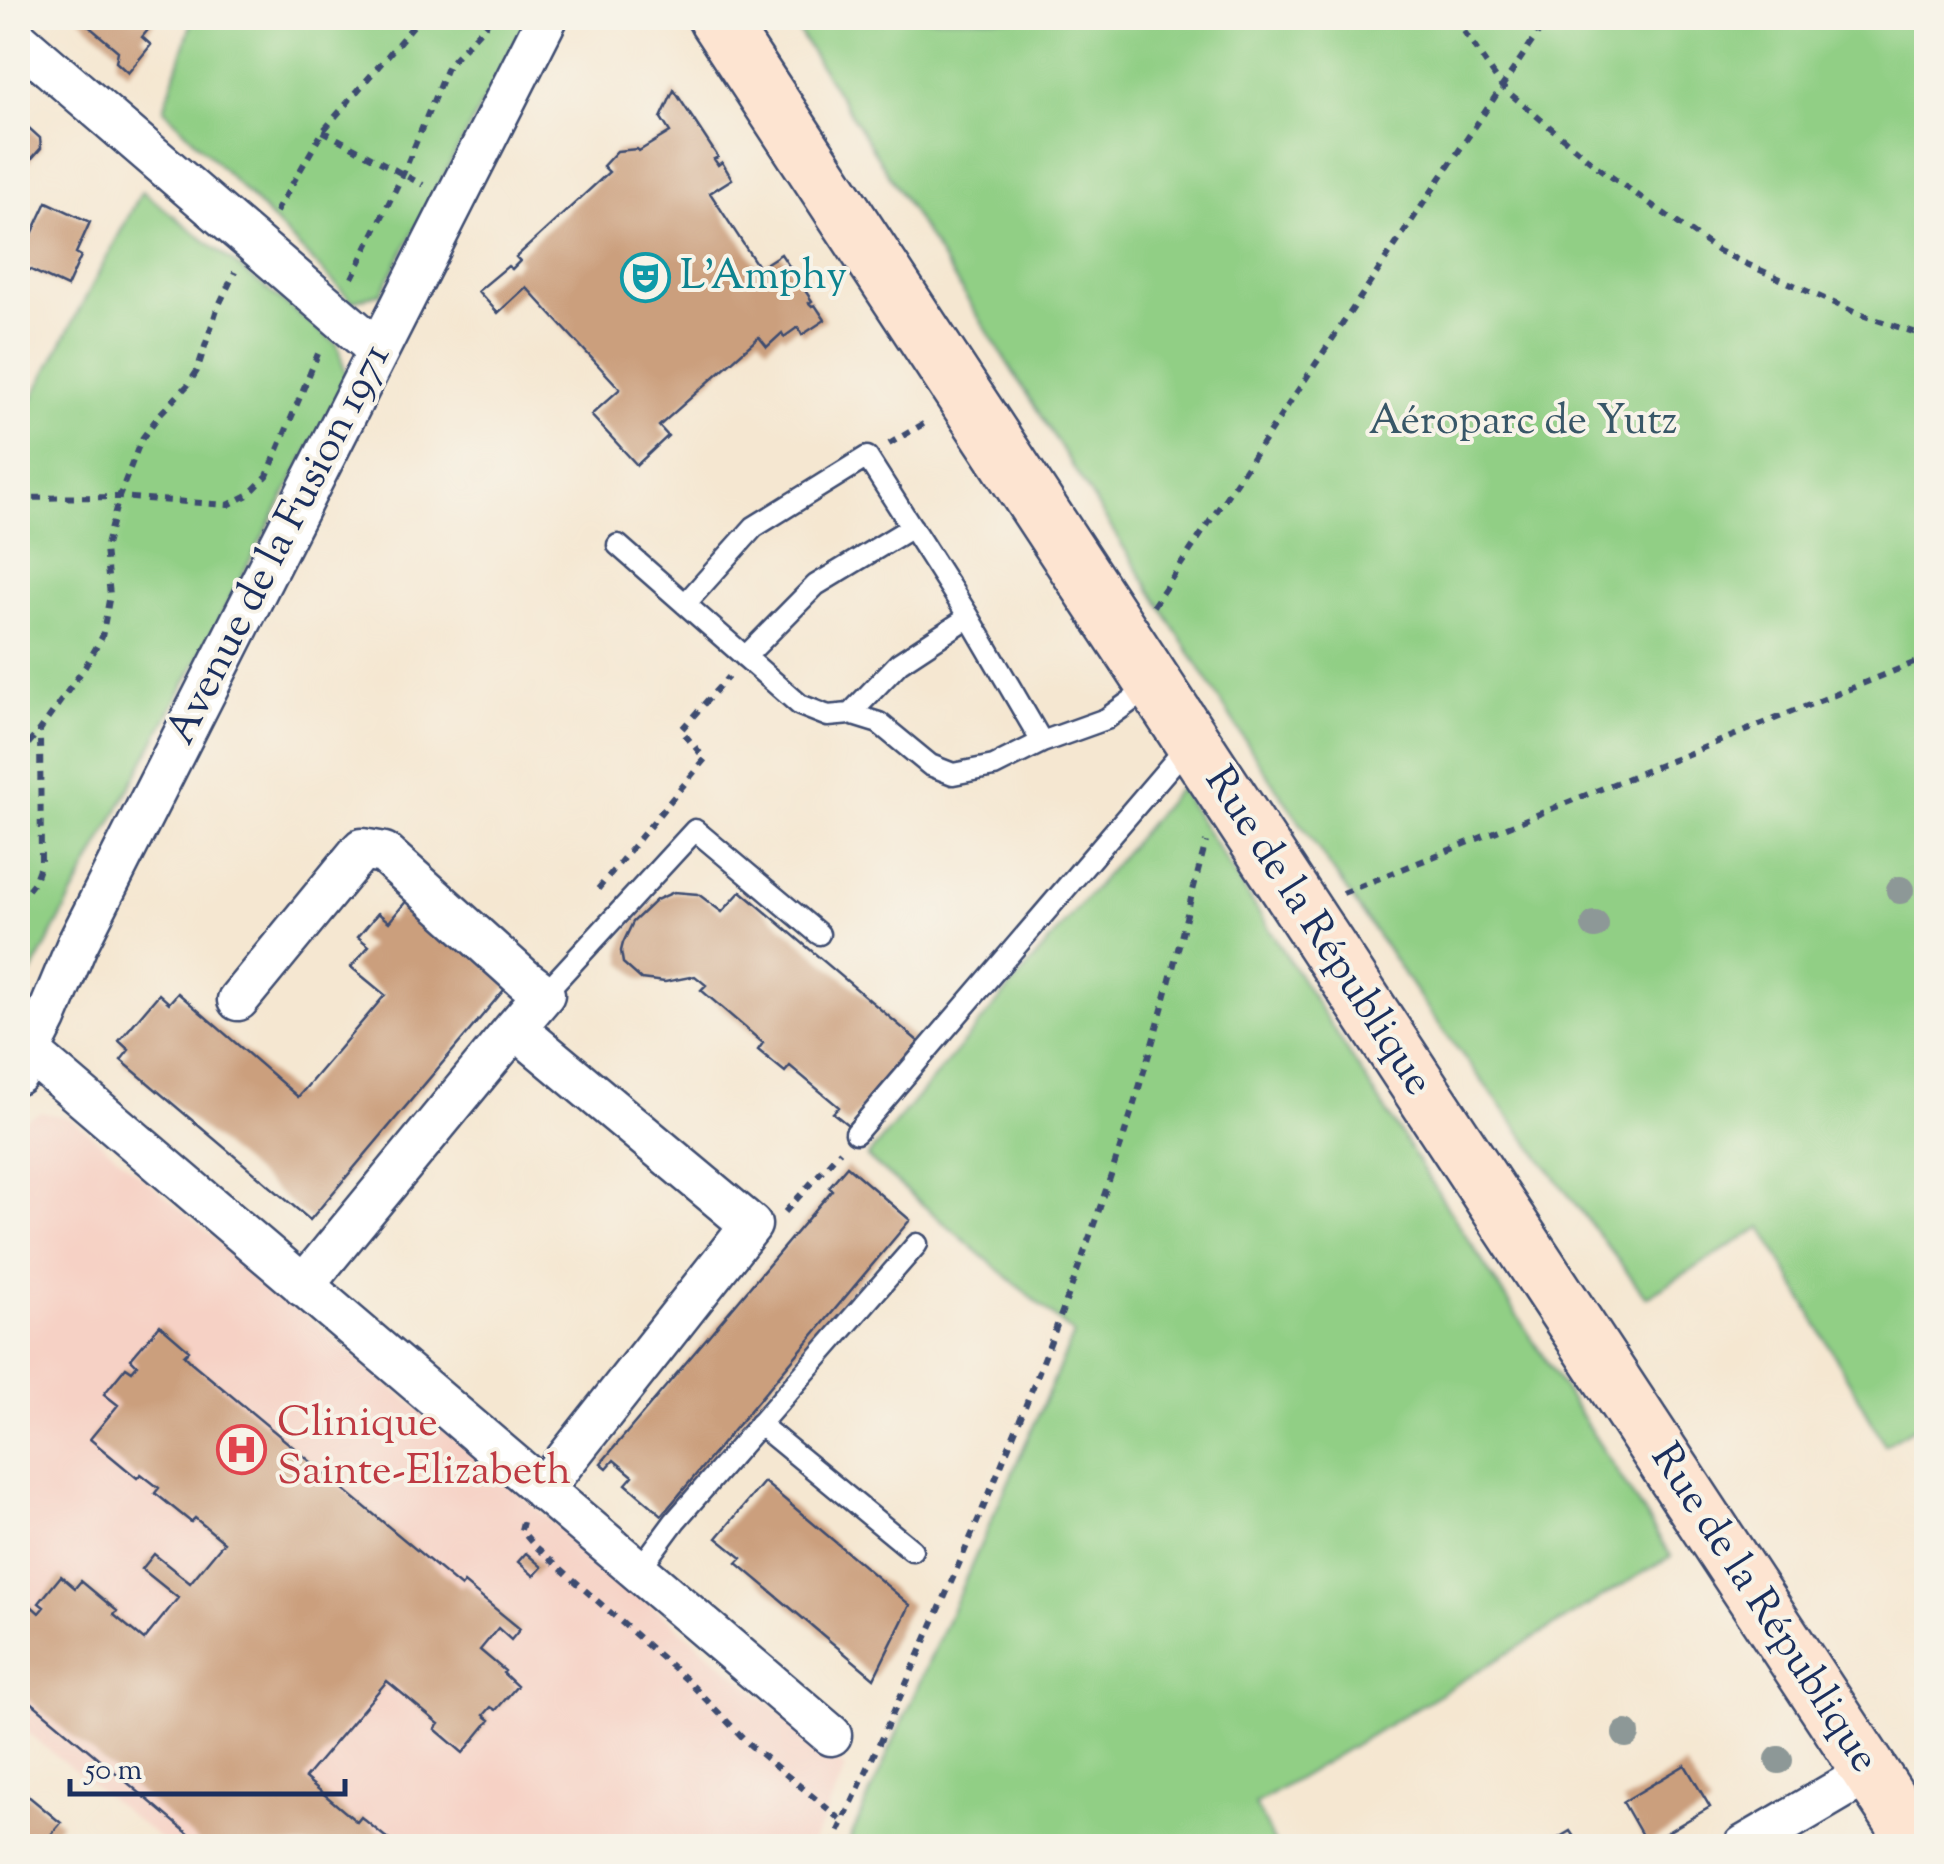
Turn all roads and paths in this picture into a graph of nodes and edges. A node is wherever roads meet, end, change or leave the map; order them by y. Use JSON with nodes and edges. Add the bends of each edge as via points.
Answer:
{"nodes":[{"id":1,"x":420,"y":18,"type":"edge"},
{"id":2,"x":547,"y":18,"type":"edge"},
{"id":3,"x":716,"y":18,"type":"edge"},
{"id":4,"x":1455,"y":18,"type":"edge"},
{"id":5,"x":1548,"y":18,"type":"edge"},
{"id":6,"x":18,"y":40,"type":"edge"},
{"id":7,"x":1502,"y":88,"type":"junction"},
{"id":8,"x":323,"y":131,"type":"junction"},
{"id":9,"x":455,"y":202,"type":"junction"},
{"id":10,"x":256,"y":246,"type":"junction"},
{"id":11,"x":1926,"y":336,"type":"edge"},
{"id":12,"x":378,"y":350,"type":"junction"},
{"id":13,"x":967,"y":399,"type":"junction"},
{"id":14,"x":866,"y":458,"type":"junction"},
{"id":15,"x":912,"y":527,"type":"junction"},
{"id":16,"x":618,"y":545,"type":"dead end"},
{"id":17,"x":685,"y":604,"type":"junction"},
{"id":18,"x":969,"y":617,"type":"junction"},
{"id":19,"x":1112,"y":621,"type":"junction"},
{"id":20,"x":745,"y":657,"type":"junction"},
{"id":21,"x":1926,"y":658,"type":"edge"},
{"id":22,"x":1154,"y":684,"type":"junction"},
{"id":23,"x":850,"y":714,"type":"junction"},
{"id":24,"x":40,"y":730,"type":"junction"},
{"id":25,"x":1192,"y":741,"type":"junction"},
{"id":26,"x":1042,"y":742,"type":"junction"},
{"id":27,"x":18,"y":756,"type":"edge"},
{"id":28,"x":1236,"y":809,"type":"junction"},
{"id":29,"x":596,"y":891,"type":"dead end"},
{"id":30,"x":18,"y":902,"type":"edge"},
{"id":31,"x":1302,"y":909,"type":"junction"},
{"id":32,"x":819,"y":934,"type":"dead end"},
{"id":33,"x":544,"y":994,"type":"junction"},
{"id":34,"x":238,"y":1000,"type":"dead end"},
{"id":35,"x":514,"y":1028,"type":"junction"},
{"id":36,"x":22,"y":1056,"type":"edge"},
{"id":37,"x":856,"y":1133,"type":"joint"},
{"id":38,"x":752,"y":1225,"type":"junction"},
{"id":39,"x":917,"y":1244,"type":"dead end"},
{"id":40,"x":302,"y":1286,"type":"junction"},
{"id":41,"x":759,"y":1424,"type":"junction"},
{"id":42,"x":542,"y":1490,"type":"junction"},
{"id":43,"x":912,"y":1550,"type":"dead end"},
{"id":44,"x":638,"y":1571,"type":"junction"},
{"id":45,"x":831,"y":1735,"type":"dead end"},
{"id":46,"x":1870,"y":1772,"type":"junction"},
{"id":47,"x":844,"y":1822,"type":"junction"},
{"id":48,"x":832,"y":1846,"type":"edge"},
{"id":49,"x":1744,"y":1846,"type":"edge"},
{"id":50,"x":1919,"y":1846,"type":"edge"}],
"edges":[{"from":1,"to":8,"type":"path"},
{"from":2,"to":9,"type":"street","name":"Avenue de la Fusion 1971"},
{"from":3,"to":13,"type":"street","name":"Rue de la République"},
{"from":4,"to":7,"type":"path"},
{"from":5,"to":7,"type":"path"},
{"from":6,"to":10,"type":"street"},
{"from":7,"to":11,"type":"path","via":[[1600,169],[1718,251],[1856,313]]},
{"from":7,"to":19,"type":"path","via":[[1154,606]]},
{"from":8,"to":9,"type":"path"},
{"from":8,"to":10,"type":"path"},
{"from":9,"to":12,"type":"street","name":"Avenue de la Fusion 1971"},
{"from":10,"to":12,"type":"street"},
{"from":10,"to":24,"type":"path","via":[[230,278],[197,371],[141,440],[105,549],[110,595],[102,637]]},
{"from":12,"to":36,"type":"street","name":"Avenue de la Fusion 1971"},
{"from":13,"to":14,"type":"path"},
{"from":13,"to":19,"type":"street","name":"Rue de la République"},
{"from":14,"to":15,"type":"lane"},
{"from":14,"to":17,"type":"lane","via":[[754,528]]},
{"from":15,"to":18,"type":"lane"},
{"from":15,"to":20,"type":"lane","via":[[816,585]]},
{"from":16,"to":17,"type":"lane"},
{"from":17,"to":20,"type":"lane"},
{"from":18,"to":23,"type":"lane","via":[[899,663]]},
{"from":18,"to":26,"type":"lane"},
{"from":19,"to":22,"type":"street","name":"Rue de la République"},
{"from":20,"to":23,"type":"lane","via":[[800,706],[828,716]]},
{"from":20,"to":29,"type":"path","via":[[681,730],[705,759]]},
{"from":21,"to":31,"type":"path"},
{"from":22,"to":25,"type":"street","name":"Rue de la République"},
{"from":22,"to":26,"type":"lane","via":[[1106,720]]},
{"from":23,"to":26,"type":"lane","via":[[879,723],[930,765],[953,774],[994,766]]},
{"from":24,"to":27,"type":"path"},
{"from":24,"to":30,"type":"path","via":[[41,863]]},
{"from":25,"to":28,"type":"street","name":"Rue de la République"},
{"from":25,"to":37,"type":"lane"},
{"from":28,"to":31,"type":"street","name":"Rue de la République"},
{"from":28,"to":47,"type":"path","via":[[1208,832],[1147,1062],[1040,1368]]},
{"from":31,"to":46,"type":"street","name":"Rue de la République"},
{"from":32,"to":33,"type":"lane","via":[[695,830]]},
{"from":33,"to":34,"type":"street","via":[[384,853],[362,850]]},
{"from":33,"to":35,"type":"street"},
{"from":35,"to":38,"type":"street"},
{"from":35,"to":40,"type":"street"},
{"from":36,"to":40,"type":"street"},
{"from":37,"to":38,"type":"path","via":[[770,1229]]},
{"from":38,"to":42,"type":"street"},
{"from":39,"to":41,"type":"lane"},
{"from":40,"to":42,"type":"street"},
{"from":41,"to":43,"type":"lane"},
{"from":41,"to":44,"type":"lane"},
{"from":42,"to":44,"type":"street"},
{"from":42,"to":47,"type":"path","via":[[522,1530],[533,1544],[688,1680],[751,1746]]},
{"from":44,"to":45,"type":"street"},
{"from":46,"to":49,"type":"street"},
{"from":46,"to":50,"type":"street","name":"Rue de la République"},
{"from":47,"to":48,"type":"path"}]}
